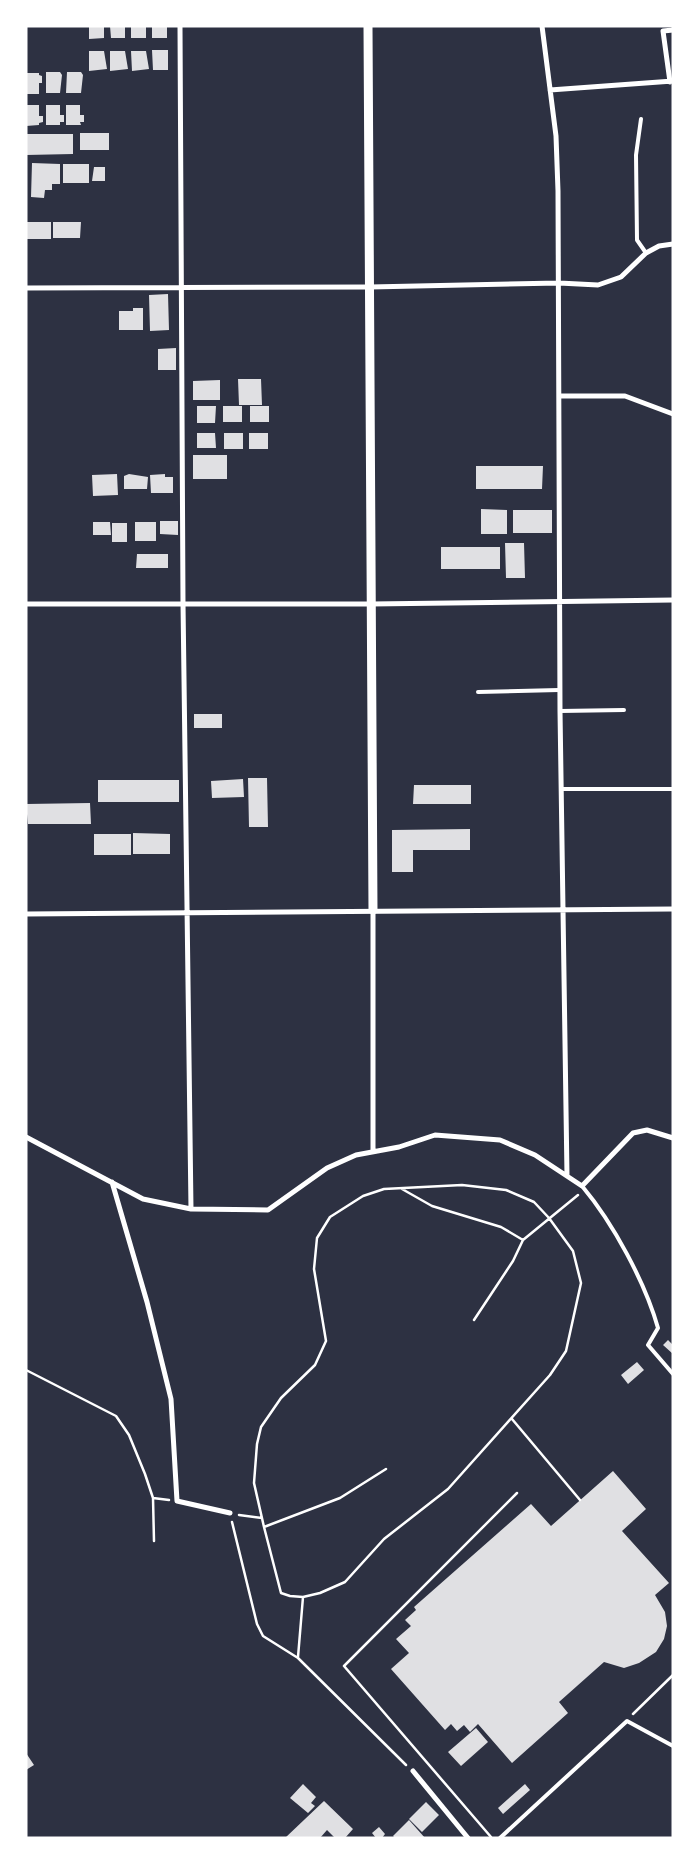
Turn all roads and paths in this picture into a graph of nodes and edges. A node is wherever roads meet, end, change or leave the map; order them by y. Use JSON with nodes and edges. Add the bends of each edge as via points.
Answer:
{"nodes":[{"id":1,"x":180,"y":26,"type":"edge"},
{"id":2,"x":368,"y":26,"type":"edge"},
{"id":3,"x":542,"y":26,"type":"edge"},
{"id":4,"x":673,"y":30,"type":"edge"},
{"id":5,"x":671,"y":81,"type":"edge"},
{"id":6,"x":550,"y":90,"type":"junction"},
{"id":7,"x":641,"y":119,"type":"dead end"},
{"id":8,"x":673,"y":244,"type":"edge"},
{"id":9,"x":646,"y":253,"type":"junction"},
{"id":10,"x":560,"y":283,"type":"junction"},
{"id":11,"x":182,"y":287,"type":"junction"},
{"id":12,"x":370,"y":287,"type":"junction"},
{"id":13,"x":26,"y":288,"type":"edge"},
{"id":14,"x":560,"y":396,"type":"junction"},
{"id":15,"x":673,"y":414,"type":"edge"},
{"id":16,"x":673,"y":600,"type":"edge"},
{"id":17,"x":559,"y":602,"type":"junction"},
{"id":18,"x":183,"y":603,"type":"junction"},
{"id":19,"x":26,"y":604,"type":"edge"},
{"id":20,"x":370,"y":604,"type":"junction"},
{"id":21,"x":560,"y":690,"type":"junction"},
{"id":22,"x":478,"y":692,"type":"dead end"},
{"id":23,"x":624,"y":710,"type":"dead end"},
{"id":24,"x":560,"y":711,"type":"junction"},
{"id":25,"x":561,"y":789,"type":"junction"},
{"id":26,"x":673,"y":789,"type":"edge"},
{"id":27,"x":673,"y":909,"type":"edge"},
{"id":28,"x":373,"y":910,"type":"junction"},
{"id":29,"x":564,"y":910,"type":"junction"},
{"id":30,"x":26,"y":914,"type":"edge"},
{"id":31,"x":186,"y":914,"type":"junction"},
{"id":32,"x":26,"y":1137,"type":"edge"},
{"id":33,"x":673,"y":1138,"type":"edge"},
{"id":34,"x":374,"y":1151,"type":"junction"},
{"id":35,"x":567,"y":1175,"type":"junction"},
{"id":36,"x":112,"y":1182,"type":"junction"},
{"id":37,"x":401,"y":1188,"type":"junction"},
{"id":38,"x":584,"y":1188,"type":"junction"},
{"id":39,"x":191,"y":1209,"type":"junction"},
{"id":40,"x":549,"y":1218,"type":"junction"},
{"id":41,"x":523,"y":1240,"type":"junction"},
{"id":42,"x":474,"y":1320,"type":"dead end"},
{"id":43,"x":26,"y":1370,"type":"edge"},
{"id":44,"x":673,"y":1374,"type":"edge"},
{"id":45,"x":512,"y":1418,"type":"junction"},
{"id":46,"x":386,"y":1469,"type":"dead end"},
{"id":47,"x":517,"y":1493,"type":"dead end"},
{"id":48,"x":153,"y":1498,"type":"junction"},
{"id":49,"x":580,"y":1500,"type":"dead end"},
{"id":50,"x":178,"y":1501,"type":"junction"},
{"id":51,"x":230,"y":1514,"type":"junction"},
{"id":52,"x":262,"y":1518,"type":"junction"},
{"id":53,"x":264,"y":1527,"type":"junction"},
{"id":54,"x":154,"y":1541,"type":"dead end"},
{"id":55,"x":304,"y":1597,"type":"junction"},
{"id":56,"x":298,"y":1658,"type":"junction"},
{"id":57,"x":673,"y":1675,"type":"edge"},
{"id":58,"x":627,"y":1721,"type":"junction"},
{"id":59,"x":673,"y":1746,"type":"edge"},
{"id":60,"x":413,"y":1771,"type":"joint"},
{"id":61,"x":468,"y":1838,"type":"edge"},
{"id":62,"x":492,"y":1838,"type":"edge"},
{"id":63,"x":500,"y":1838,"type":"edge"}],
"edges":[{"from":1,"to":11,"type":"street"},
{"from":2,"to":12,"type":"street"},
{"from":3,"to":6,"type":"street"},
{"from":4,"to":5,"type":"street","via":[[663,31]]},
{"from":5,"to":6,"type":"street"},
{"from":6,"to":10,"type":"street","via":[[556,145]]},
{"from":7,"to":9,"type":"lane","via":[[636,155],[637,240]]},
{"from":8,"to":9,"type":"street","via":[[659,246]]},
{"from":9,"to":10,"type":"street","via":[[610,282],[598,285]]},
{"from":10,"to":12,"type":"street"},
{"from":10,"to":14,"type":"street"},
{"from":11,"to":12,"type":"street"},
{"from":11,"to":13,"type":"street"},
{"from":11,"to":18,"type":"street"},
{"from":12,"to":20,"type":"street"},
{"from":14,"to":15,"type":"street","via":[[625,396]]},
{"from":14,"to":17,"type":"street"},
{"from":16,"to":17,"type":"street"},
{"from":17,"to":20,"type":"street"},
{"from":17,"to":21,"type":"street"},
{"from":18,"to":19,"type":"street"},
{"from":18,"to":20,"type":"street"},
{"from":18,"to":31,"type":"street"},
{"from":20,"to":28,"type":"street"},
{"from":21,"to":22,"type":"lane"},
{"from":21,"to":24,"type":"street"},
{"from":23,"to":24,"type":"lane"},
{"from":24,"to":25,"type":"street"},
{"from":25,"to":26,"type":"lane"},
{"from":25,"to":29,"type":"street"},
{"from":27,"to":29,"type":"street"},
{"from":28,"to":29,"type":"street"},
{"from":28,"to":31,"type":"street"},
{"from":28,"to":34,"type":"street"},
{"from":29,"to":35,"type":"street"},
{"from":30,"to":31,"type":"street"},
{"from":31,"to":39,"type":"street"},
{"from":32,"to":36,"type":"street"},
{"from":33,"to":38,"type":"street","via":[[646,1130],[633,1133]]},
{"from":34,"to":35,"type":"street","via":[[436,1136],[500,1140],[535,1155]]},
{"from":34,"to":39,"type":"street","via":[[326,1168],[268,1210]]},
{"from":35,"to":38,"type":"street"},
{"from":36,"to":39,"type":"street","via":[[143,1199]]},
{"from":36,"to":50,"type":"street","via":[[171,1399]]},
{"from":37,"to":40,"type":"path","via":[[462,1185],[506,1190],[534,1202]]},
{"from":37,"to":41,"type":"path","via":[[432,1206],[501,1227]]},
{"from":37,"to":52,"type":"path","via":[[384,1189],[363,1196],[330,1217],[317,1238],[314,1269],[326,1341],[315,1366],[281,1398],[261,1427],[254,1484]]},
{"from":38,"to":40,"type":"path"},
{"from":38,"to":44,"type":"lane","via":[[650,1299],[658,1328],[648,1345]]},
{"from":40,"to":41,"type":"path"},
{"from":40,"to":45,"type":"path","via":[[572,1251],[581,1284],[566,1351],[550,1375]]},
{"from":41,"to":42,"type":"path"},
{"from":43,"to":48,"type":"path","via":[[116,1416],[128,1435]]},
{"from":45,"to":49,"type":"path"},
{"from":45,"to":55,"type":"path","via":[[448,1489],[384,1539],[344,1582]]},
{"from":46,"to":53,"type":"path","via":[[340,1498]]},
{"from":47,"to":62,"type":"path","via":[[344,1666]]},
{"from":48,"to":50,"type":"path"},
{"from":48,"to":54,"type":"path"},
{"from":50,"to":51,"type":"street"},
{"from":51,"to":52,"type":"path"},
{"from":51,"to":56,"type":"path","via":[[257,1624],[263,1636]]},
{"from":52,"to":53,"type":"path"},
{"from":53,"to":55,"type":"path","via":[[281,1592]]},
{"from":55,"to":56,"type":"path"},
{"from":56,"to":60,"type":"path"},
{"from":57,"to":58,"type":"path"},
{"from":58,"to":59,"type":"lane"},
{"from":58,"to":63,"type":"lane"},
{"from":60,"to":61,"type":"street"}]}
